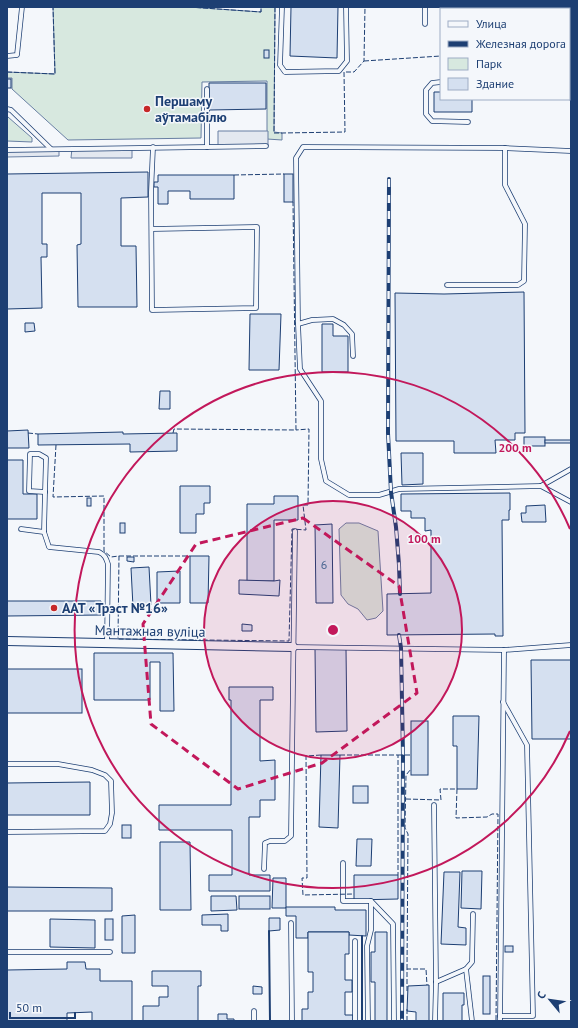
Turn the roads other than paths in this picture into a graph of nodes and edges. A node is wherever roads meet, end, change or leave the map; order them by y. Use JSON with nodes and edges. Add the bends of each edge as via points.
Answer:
{"nodes":[{"id":1,"x":22,"y":7,"type":"edge"},
{"id":2,"x":282,"y":7,"type":"edge"},
{"id":3,"x":346,"y":7,"type":"edge"},
{"id":4,"x":425,"y":7,"type":"edge"},
{"id":5,"x":425,"y":24,"type":"dead end"},
{"id":6,"x":7,"y":56,"type":"edge"},
{"id":7,"x":440,"y":82,"type":"edge"},
{"id":8,"x":207,"y":90,"type":"dead end"},
{"id":9,"x":7,"y":109,"type":"edge"},
{"id":10,"x":468,"y":122,"type":"dead end"},
{"id":11,"x":266,"y":146,"type":"dead end"},
{"id":12,"x":207,"y":147,"type":"junction"},
{"id":13,"x":153,"y":148,"type":"junction"},
{"id":14,"x":505,"y":148,"type":"junction"},
{"id":15,"x":51,"y":149,"type":"junction"},
{"id":16,"x":7,"y":150,"type":"edge"},
{"id":17,"x":571,"y":151,"type":"edge"},
{"id":18,"x":152,"y":229,"type":"junction"},
{"id":19,"x":447,"y":285,"type":"dead end"},
{"id":20,"x":298,"y":324,"type":"junction"},
{"id":21,"x":353,"y":356,"type":"dead end"},
{"id":22,"x":571,"y":469,"type":"edge"},
{"id":23,"x":541,"y":486,"type":"junction"},
{"id":24,"x":45,"y":492,"type":"junction"},
{"id":25,"x":571,"y":502,"type":"edge"},
{"id":26,"x":21,"y":529,"type":"dead end"},
{"id":27,"x":295,"y":531,"type":"dead end"},
{"id":28,"x":44,"y":532,"type":"junction"},
{"id":29,"x":7,"y":641,"type":"edge"},
{"id":30,"x":108,"y":643,"type":"junction"},
{"id":31,"x":571,"y":646,"type":"edge"},
{"id":32,"x":293,"y":647,"type":"junction"},
{"id":33,"x":504,"y":650,"type":"junction"},
{"id":34,"x":503,"y":702,"type":"junction"},
{"id":35,"x":7,"y":764,"type":"edge"},
{"id":36,"x":434,"y":805,"type":"dead end"},
{"id":37,"x":7,"y":832,"type":"edge"},
{"id":38,"x":343,"y":863,"type":"dead end"},
{"id":39,"x":264,"y":869,"type":"dead end"},
{"id":40,"x":371,"y":901,"type":"junction"},
{"id":41,"x":473,"y":914,"type":"dead end"},
{"id":42,"x":291,"y":923,"type":"dead end"},
{"id":43,"x":356,"y":941,"type":"dead end"},
{"id":44,"x":7,"y":952,"type":"edge"},
{"id":45,"x":110,"y":952,"type":"dead end"},
{"id":46,"x":466,"y":969,"type":"junction"},
{"id":47,"x":436,"y":982,"type":"junction"},
{"id":48,"x":254,"y":1011,"type":"dead end"},
{"id":49,"x":500,"y":1016,"type":"junction"},
{"id":50,"x":254,"y":1021,"type":"edge"},
{"id":51,"x":292,"y":1021,"type":"edge"},
{"id":52,"x":356,"y":1021,"type":"edge"},
{"id":53,"x":368,"y":1021,"type":"edge"},
{"id":54,"x":394,"y":1021,"type":"edge"},
{"id":55,"x":435,"y":1021,"type":"edge"},
{"id":56,"x":472,"y":1021,"type":"edge"},
{"id":57,"x":500,"y":1021,"type":"edge"}],
"edges":[{"from":1,"to":6,"type":"lane","via":[[17,55]]},
{"from":2,"to":3,"type":"lane","via":[[280,65],[285,72],[339,72],[347,61]]},
{"from":4,"to":5,"type":"lane"},
{"from":7,"to":10,"type":"lane","via":[[432,83],[426,90],[426,114],[432,121]]},
{"from":8,"to":12,"type":"lane"},
{"from":9,"to":15,"type":"lane"},
{"from":11,"to":12,"type":"lane"},
{"from":12,"to":13,"type":"lane"},
{"from":13,"to":15,"type":"lane"},
{"from":13,"to":18,"type":"lane"},
{"from":14,"to":17,"type":"lane"},
{"from":14,"to":19,"type":"lane","via":[[505,185],[526,224],[524,281],[518,285]]},
{"from":14,"to":20,"type":"lane","via":[[303,148],[296,158]]},
{"from":15,"to":16,"type":"lane"},
{"from":18,"to":18,"type":"lane","via":[[152,310],[256,308],[257,227]]},
{"from":20,"to":21,"type":"lane","via":[[333,319],[344,324],[352,334]]},
{"from":20,"to":23,"type":"lane","via":[[300,370],[321,401],[321,459],[326,481],[349,494],[379,495],[400,489]]},
{"from":22,"to":23,"type":"lane"},
{"from":23,"to":25,"type":"lane"},
{"from":24,"to":24,"type":"lane","via":[[46,458],[39,454],[30,454],[29,491]]},
{"from":24,"to":28,"type":"lane"},
{"from":26,"to":28,"type":"lane"},
{"from":27,"to":32,"type":"lane"},
{"from":28,"to":30,"type":"lane","via":[[49,547],[98,552],[106,558]]},
{"from":29,"to":30,"type":"street","name":"Мантажная вуліца"},
{"from":30,"to":32,"type":"street","name":"Мантажная вуліца"},
{"from":31,"to":33,"type":"lane"},
{"from":32,"to":33,"type":"lane"},
{"from":32,"to":39,"type":"lane","via":[[291,836],[285,841],[265,843]]},
{"from":33,"to":34,"type":"lane"},
{"from":34,"to":49,"type":"lane"},
{"from":34,"to":49,"type":"lane","via":[[527,744],[533,1016]]},
{"from":35,"to":37,"type":"lane","via":[[58,764],[105,775],[111,781],[112,813],[110,824],[105,831]]},
{"from":36,"to":47,"type":"lane"},
{"from":38,"to":40,"type":"lane","via":[[343,901]]},
{"from":40,"to":53,"type":"lane","via":[[371,930],[366,946]]},
{"from":40,"to":54,"type":"lane","via":[[393,924]]},
{"from":41,"to":46,"type":"lane","via":[[472,962]]},
{"from":42,"to":51,"type":"lane"},
{"from":43,"to":52,"type":"lane"},
{"from":44,"to":45,"type":"lane"},
{"from":46,"to":47,"type":"lane"},
{"from":46,"to":56,"type":"lane"},
{"from":47,"to":55,"type":"lane"},
{"from":48,"to":50,"type":"lane"},
{"from":49,"to":57,"type":"lane"}]}
